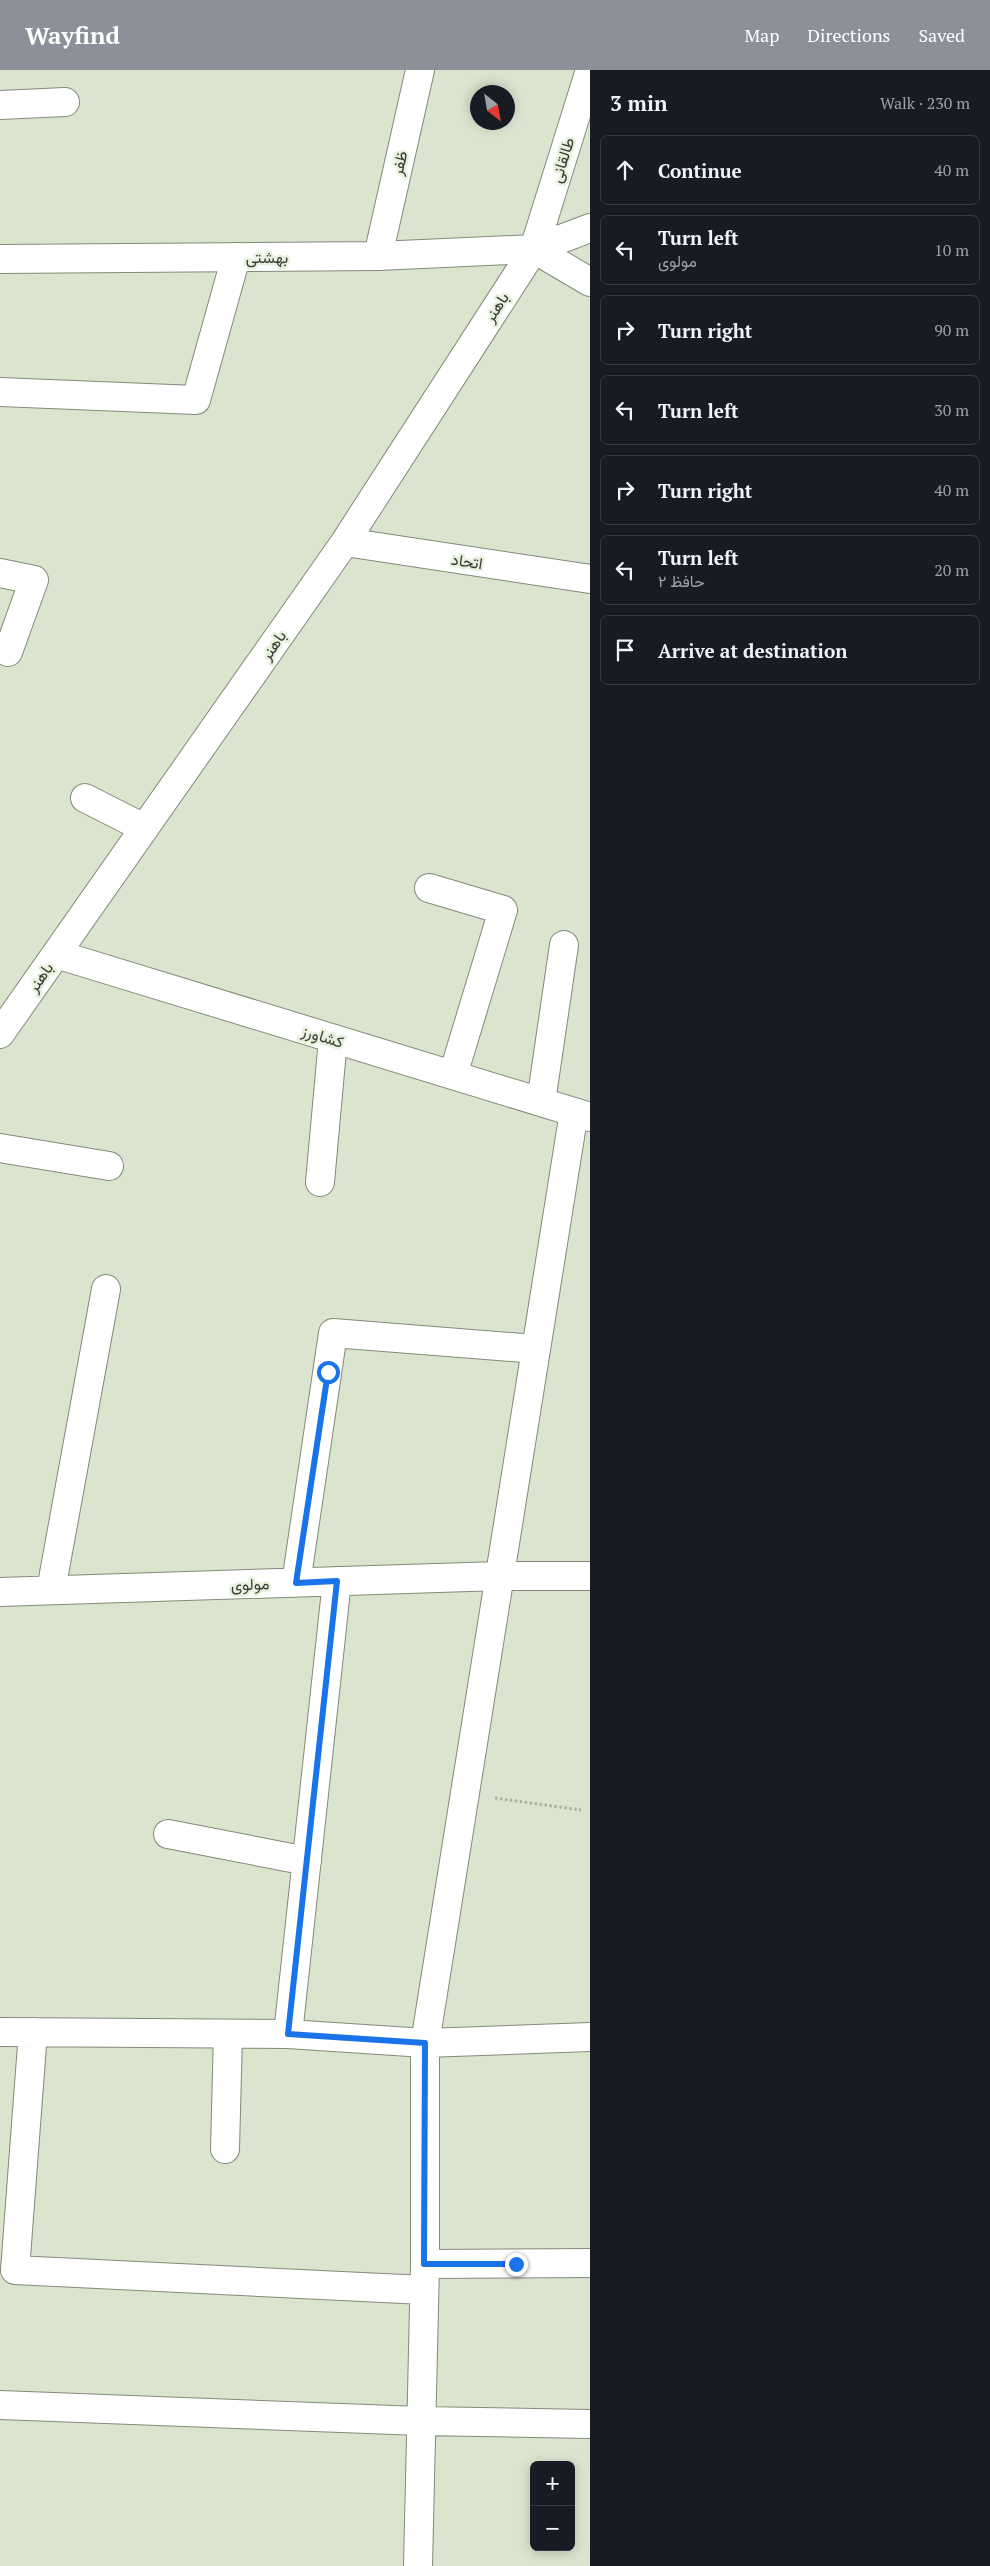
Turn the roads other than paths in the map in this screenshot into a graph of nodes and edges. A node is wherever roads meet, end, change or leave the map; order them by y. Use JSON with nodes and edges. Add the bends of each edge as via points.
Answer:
{"nodes":[{"id":1,"x":420,"y":70,"type":"edge"},
{"id":2,"x":590,"y":70,"type":"edge"},
{"id":3,"x":65,"y":102,"type":"dead end"},
{"id":4,"x":0,"y":105,"type":"edge"},
{"id":5,"x":590,"y":228,"type":"edge"},
{"id":6,"x":534,"y":249,"type":"junction"},
{"id":7,"x":378,"y":256,"type":"junction"},
{"id":8,"x":236,"y":258,"type":"junction"},
{"id":9,"x":0,"y":259,"type":"edge"},
{"id":10,"x":590,"y":282,"type":"edge"},
{"id":11,"x":0,"y":392,"type":"edge"},
{"id":12,"x":345,"y":542,"type":"junction"},
{"id":13,"x":0,"y":573,"type":"edge"},
{"id":14,"x":590,"y":579,"type":"edge"},
{"id":15,"x":8,"y":652,"type":"dead end"},
{"id":16,"x":85,"y":798,"type":"dead end"},
{"id":17,"x":144,"y":828,"type":"junction"},
{"id":18,"x":429,"y":888,"type":"dead end"},
{"id":19,"x":564,"y":945,"type":"dead end"},
{"id":20,"x":56,"y":954,"type":"junction"},
{"id":21,"x":8,"y":1004,"type":"edge"},
{"id":22,"x":0,"y":1034,"type":"edge"},
{"id":23,"x":333,"y":1039,"type":"junction"},
{"id":24,"x":453,"y":1075,"type":"junction"},
{"id":25,"x":541,"y":1102,"type":"junction"},
{"id":26,"x":582,"y":1115,"type":"edge"},
{"id":27,"x":0,"y":1148,"type":"edge"},
{"id":28,"x":109,"y":1166,"type":"dead end"},
{"id":29,"x":320,"y":1182,"type":"dead end"},
{"id":30,"x":106,"y":1289,"type":"dead end"},
{"id":31,"x":536,"y":1350,"type":"junction"},
{"id":32,"x":500,"y":1576,"type":"junction"},
{"id":33,"x":590,"y":1576,"type":"edge"},
{"id":34,"x":337,"y":1581,"type":"junction"},
{"id":35,"x":296,"y":1583,"type":"junction"},
{"id":36,"x":51,"y":1590,"type":"junction"},
{"id":37,"x":0,"y":1592,"type":"edge"},
{"id":38,"x":168,"y":1834,"type":"dead end"},
{"id":39,"x":307,"y":1860,"type":"junction"},
{"id":40,"x":0,"y":2032,"type":"edge"},
{"id":41,"x":33,"y":2032,"type":"junction"},
{"id":42,"x":228,"y":2034,"type":"junction"},
{"id":43,"x":288,"y":2034,"type":"junction"},
{"id":44,"x":590,"y":2037,"type":"edge"},
{"id":45,"x":425,"y":2043,"type":"junction"},
{"id":46,"x":225,"y":2149,"type":"dead end"},
{"id":47,"x":590,"y":2263,"type":"edge"},
{"id":48,"x":424,"y":2277,"type":"junction"},
{"id":49,"x":0,"y":2405,"type":"edge"},
{"id":50,"x":420,"y":2420,"type":"junction"},
{"id":51,"x":590,"y":2424,"type":"edge"},
{"id":52,"x":418,"y":2566,"type":"edge"}],
"edges":[{"from":1,"to":7,"type":"street","name":"ظفر"},
{"from":2,"to":6,"type":"street","name":"طالقانی"},
{"from":3,"to":4,"type":"street"},
{"from":5,"to":6,"type":"street","name":"بهشتی"},
{"from":6,"to":7,"type":"street","name":"بهشتی"},
{"from":6,"to":10,"type":"street"},
{"from":6,"to":12,"type":"street","name":"باهنر"},
{"from":7,"to":8,"type":"street","name":"بهشتی"},
{"from":8,"to":9,"type":"street","name":"بهشتی"},
{"from":8,"to":11,"type":"street","via":[[196,400]]},
{"from":12,"to":14,"type":"street","name":"اتحاد"},
{"from":12,"to":17,"type":"street","name":"باهنر"},
{"from":13,"to":15,"type":"street","via":[[34,580]]},
{"from":16,"to":17,"type":"street"},
{"from":17,"to":20,"type":"street","name":"باهنر"},
{"from":18,"to":24,"type":"street","via":[[502,910]]},
{"from":19,"to":25,"type":"street"},
{"from":20,"to":21,"type":"street","name":"باهنر"},
{"from":20,"to":23,"type":"street","name":"کشاورز"},
{"from":21,"to":22,"type":"street","name":"باهنر"},
{"from":23,"to":24,"type":"street","name":"کشاورز"},
{"from":23,"to":29,"type":"street"},
{"from":24,"to":25,"type":"street","name":"کشاورز"},
{"from":25,"to":26,"type":"street","name":"کشاورز"},
{"from":26,"to":31,"type":"street"},
{"from":27,"to":28,"type":"street"},
{"from":30,"to":36,"type":"street"},
{"from":31,"to":32,"type":"street"},
{"from":31,"to":35,"type":"street","via":[[334,1333]]},
{"from":32,"to":33,"type":"street","name":"مولوی"},
{"from":32,"to":34,"type":"street","name":"مولوی"},
{"from":32,"to":45,"type":"street"},
{"from":34,"to":35,"type":"street","name":"مولوی"},
{"from":34,"to":39,"type":"street"},
{"from":35,"to":36,"type":"street","name":"مولوی"},
{"from":36,"to":37,"type":"street","name":"مولوی"},
{"from":38,"to":39,"type":"street"},
{"from":39,"to":43,"type":"street"},
{"from":40,"to":41,"type":"street"},
{"from":41,"to":42,"type":"street"},
{"from":41,"to":48,"type":"street","via":[[15,2270]]},
{"from":42,"to":43,"type":"street"},
{"from":42,"to":46,"type":"street"},
{"from":43,"to":45,"type":"street"},
{"from":44,"to":45,"type":"street"},
{"from":45,"to":48,"type":"street"},
{"from":47,"to":48,"type":"street"},
{"from":48,"to":50,"type":"street"},
{"from":49,"to":50,"type":"street"},
{"from":50,"to":51,"type":"street"},
{"from":50,"to":52,"type":"street"}]}
